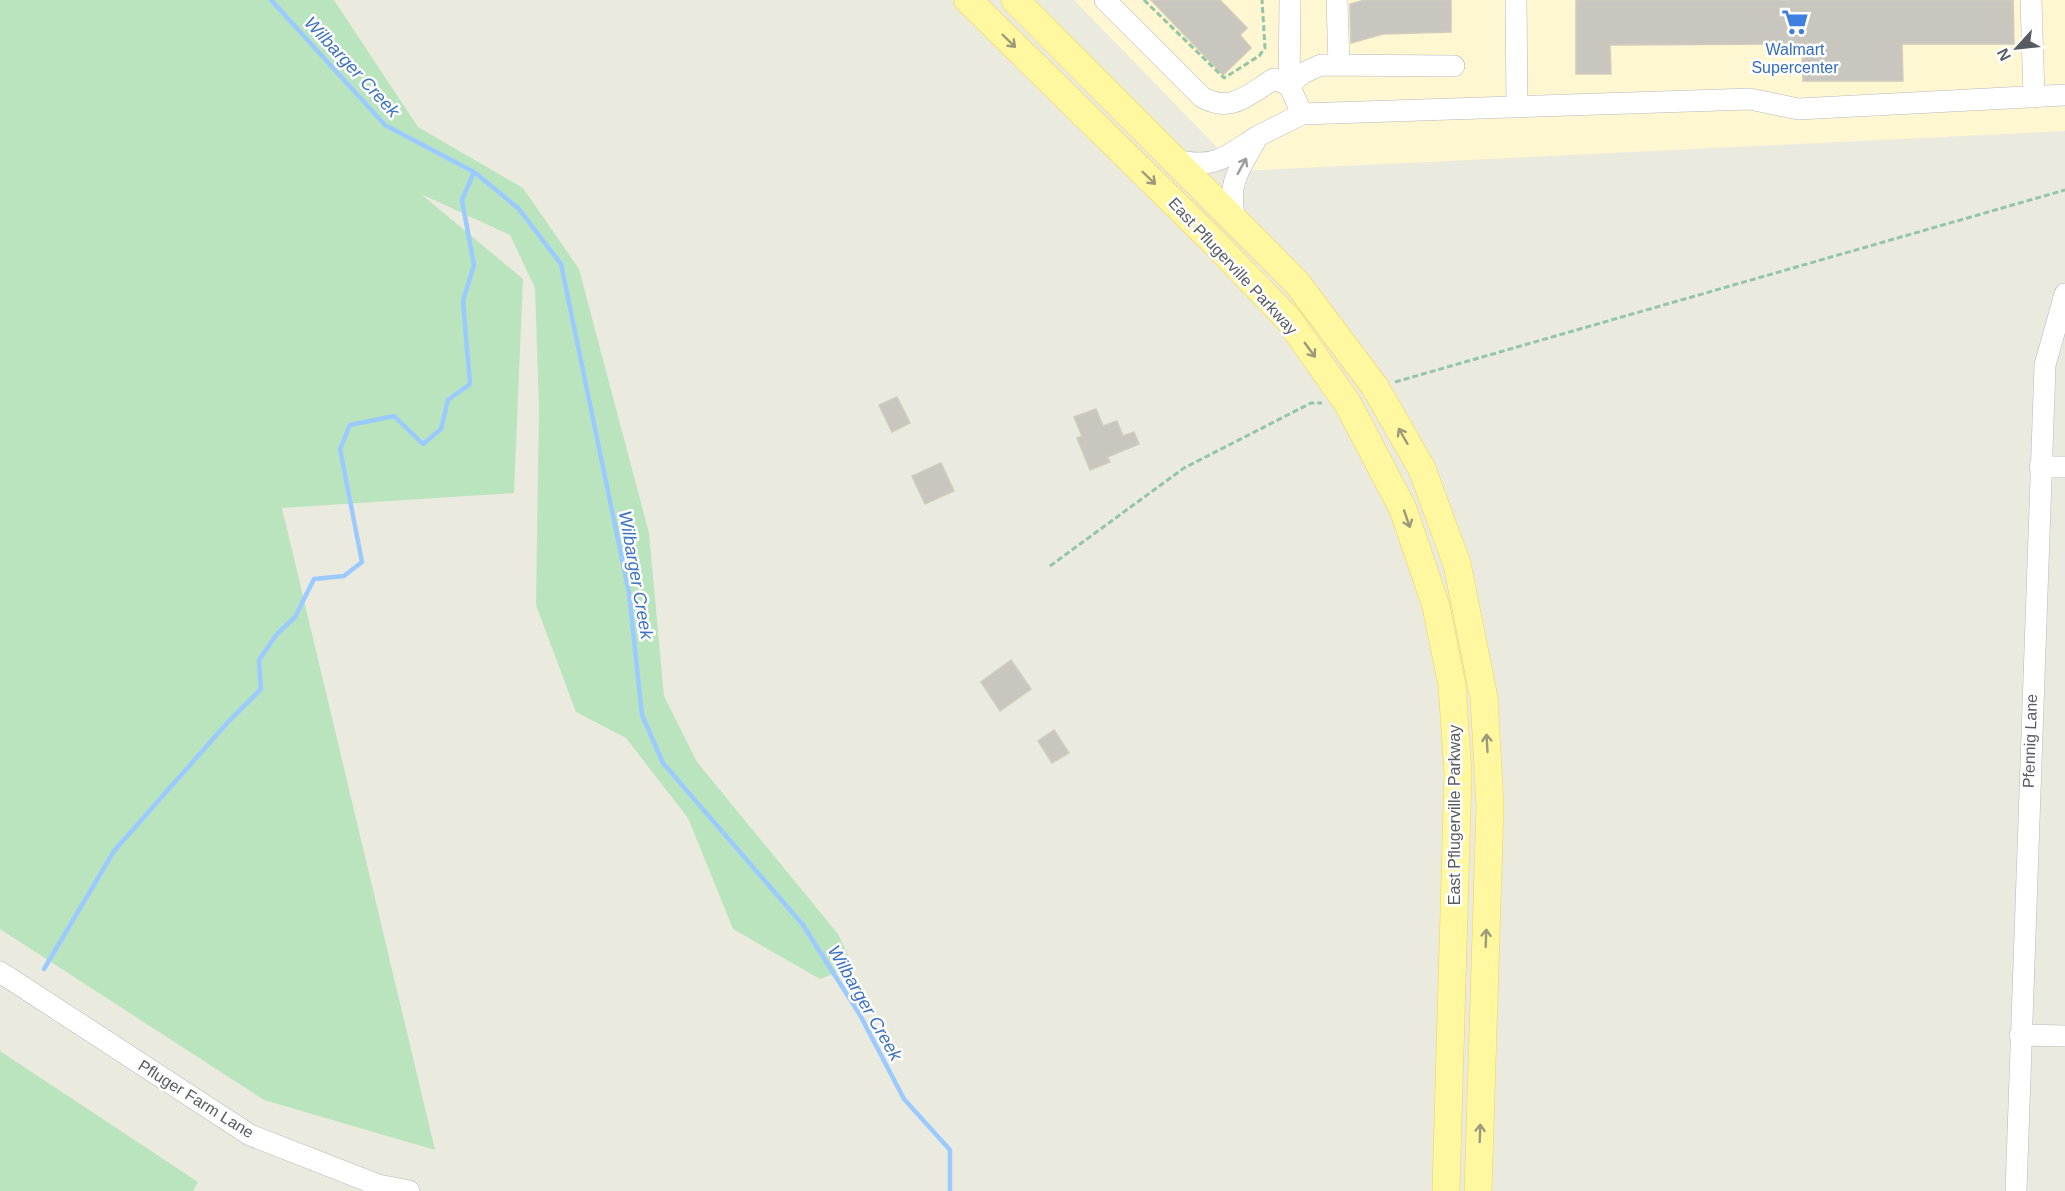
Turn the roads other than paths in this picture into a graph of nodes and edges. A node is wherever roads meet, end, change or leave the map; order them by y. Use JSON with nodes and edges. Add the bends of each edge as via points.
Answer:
{"nodes":[{"id":1,"x":968,"y":0,"type":"edge"},
{"id":2,"x":1015,"y":0,"type":"edge"},
{"id":3,"x":1106,"y":0,"type":"edge"},
{"id":4,"x":1290,"y":0,"type":"edge"},
{"id":5,"x":1337,"y":0,"type":"edge"},
{"id":6,"x":1516,"y":0,"type":"edge"},
{"id":7,"x":2031,"y":0,"type":"edge"},
{"id":8,"x":1339,"y":65,"type":"junction"},
{"id":9,"x":1454,"y":66,"type":"dead end"},
{"id":10,"x":1289,"y":85,"type":"junction"},
{"id":11,"x":2065,"y":95,"type":"edge"},
{"id":12,"x":2034,"y":97,"type":"junction"},
{"id":13,"x":1517,"y":107,"type":"junction"},
{"id":14,"x":1302,"y":114,"type":"junction"},
{"id":15,"x":1258,"y":136,"type":"junction"},
{"id":16,"x":1174,"y":160,"type":"junction"},
{"id":17,"x":1236,"y":222,"type":"junction"},
{"id":18,"x":2065,"y":294,"type":"edge"},
{"id":19,"x":1375,"y":387,"type":"junction"},
{"id":20,"x":1348,"y":404,"type":"junction"},
{"id":21,"x":2040,"y":467,"type":"junction"},
{"id":22,"x":2065,"y":467,"type":"edge"},
{"id":23,"x":0,"y":972,"type":"edge"},
{"id":24,"x":2020,"y":1035,"type":"junction"},
{"id":25,"x":2065,"y":1036,"type":"edge"},
{"id":26,"x":409,"y":1191,"type":"edge"},
{"id":27,"x":1446,"y":1191,"type":"edge"},
{"id":28,"x":1478,"y":1191,"type":"edge"},
{"id":29,"x":2016,"y":1191,"type":"edge"}],
"edges":[{"from":1,"to":20,"type":"main road","name":"East Pflugerville Parkway","one_way":true,"via":[[1288,320]]},
{"from":2,"to":16,"type":"main road","name":"East Pflugerville Parkway"},
{"from":3,"to":10,"type":"street","via":[[1202,96],[1215,104],[1235,103],[1274,79]]},
{"from":4,"to":10,"type":"street"},
{"from":5,"to":8,"type":"street"},
{"from":6,"to":13,"type":"street"},
{"from":7,"to":12,"type":"street"},
{"from":8,"to":9,"type":"street"},
{"from":8,"to":10,"type":"street","via":[[1321,65]]},
{"from":10,"to":14,"type":"street"},
{"from":11,"to":12,"type":"street"},
{"from":12,"to":13,"type":"street","via":[[1798,109],[1750,99]]},
{"from":13,"to":14,"type":"street"},
{"from":14,"to":15,"type":"street"},
{"from":15,"to":16,"type":"street","via":[[1215,163],[1197,165]]},
{"from":17,"to":15,"type":"street","one_way":true,"via":[[1230,201],[1233,183]]},
{"from":16,"to":17,"type":"main road","name":"East Pflugerville Parkway"},
{"from":17,"to":19,"type":"main road","name":"East Pflugerville Parkway","via":[[1297,283]]},
{"from":18,"to":21,"type":"street","name":"Pfennig Lane","via":[[2045,365]]},
{"from":19,"to":20,"type":"street"},
{"from":28,"to":19,"type":"main road","name":"East Pflugerville Parkway","one_way":true,"via":[[1490,806],[1484,698],[1457,564],[1422,469]]},
{"from":20,"to":27,"type":"main road","name":"East Pflugerville Parkway","one_way":true,"via":[[1403,509],[1436,606],[1452,685],[1458,774]]},
{"from":21,"to":22,"type":"street"},
{"from":21,"to":24,"type":"street","name":"Pfennig Lane"},
{"from":23,"to":26,"type":"street","name":"Pfluger Farm Lane","via":[[250,1135],[378,1185]]},
{"from":24,"to":25,"type":"street"},
{"from":24,"to":29,"type":"street","name":"Pfennig Lane"}]}
